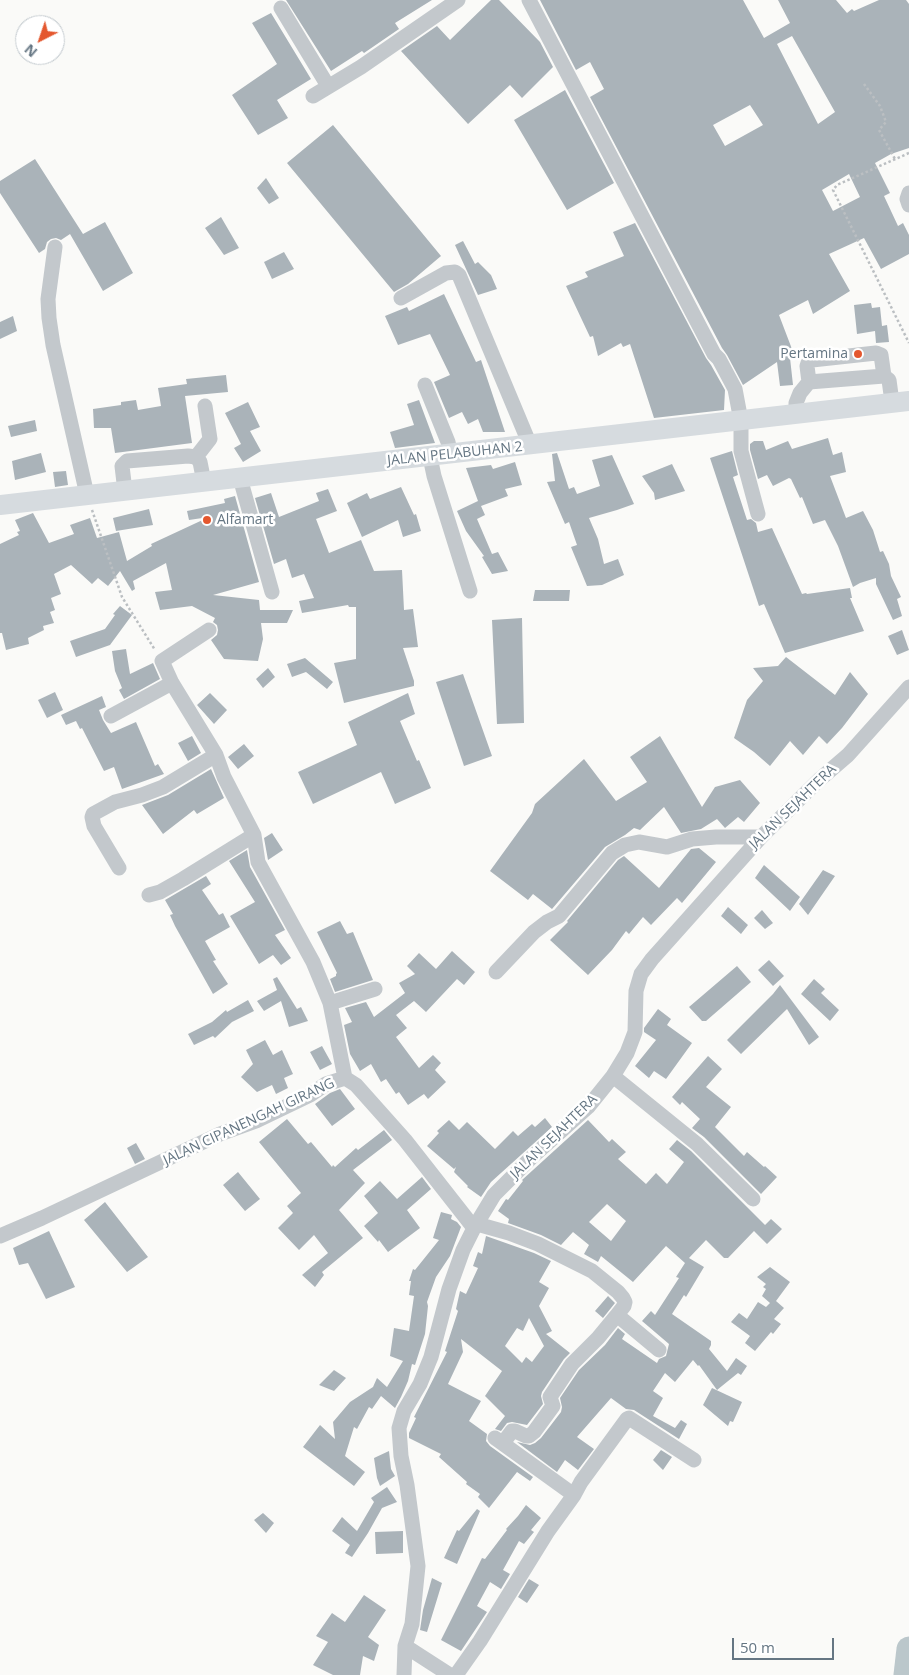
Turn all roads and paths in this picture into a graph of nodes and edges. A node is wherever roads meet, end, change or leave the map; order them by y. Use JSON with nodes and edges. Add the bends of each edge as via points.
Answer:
{"nodes":[{"id":1,"x":458,"y":0,"type":"edge"},
{"id":2,"x":530,"y":0,"type":"edge"},
{"id":3,"x":281,"y":8,"type":"dead end"},
{"id":4,"x":864,"y":84,"type":"dead end"},
{"id":5,"x":328,"y":86,"type":"junction"},
{"id":6,"x":313,"y":96,"type":"dead end"},
{"id":7,"x":909,"y":153,"type":"edge"},
{"id":8,"x":896,"y":159,"type":"junction"},
{"id":9,"x":909,"y":193,"type":"edge"},
{"id":10,"x":909,"y":205,"type":"edge"},
{"id":11,"x":55,"y":247,"type":"dead end"},
{"id":12,"x":401,"y":298,"type":"dead end"},
{"id":13,"x":909,"y":343,"type":"edge"},
{"id":14,"x":884,"y":376,"type":"junction"},
{"id":15,"x":809,"y":382,"type":"junction"},
{"id":16,"x":426,"y":384,"type":"dead end"},
{"id":17,"x":901,"y":402,"type":"edge"},
{"id":18,"x":206,"y":406,"type":"dead end"},
{"id":19,"x":796,"y":414,"type":"junction"},
{"id":20,"x":741,"y":421,"type":"junction"},
{"id":21,"x":530,"y":445,"type":"junction"},
{"id":22,"x":451,"y":454,"type":"junction"},
{"id":23,"x":196,"y":457,"type":"junction"},
{"id":24,"x":430,"y":457,"type":"junction"},
{"id":25,"x":240,"y":478,"type":"junction"},
{"id":26,"x":204,"y":482,"type":"junction"},
{"id":27,"x":125,"y":491,"type":"junction"},
{"id":28,"x":87,"y":495,"type":"junction"},
{"id":29,"x":0,"y":505,"type":"edge"},
{"id":30,"x":758,"y":514,"type":"dead end"},
{"id":31,"x":470,"y":591,"type":"dead end"},
{"id":32,"x":272,"y":592,"type":"dead end"},
{"id":33,"x":209,"y":630,"type":"dead end"},
{"id":34,"x":162,"y":662,"type":"junction"},
{"id":35,"x":172,"y":683,"type":"junction"},
{"id":36,"x":909,"y":687,"type":"edge"},
{"id":37,"x":111,"y":716,"type":"dead end"},
{"id":38,"x":216,"y":755,"type":"junction"},
{"id":39,"x":254,"y":834,"type":"junction"},
{"id":40,"x":760,"y":837,"type":"junction"},
{"id":41,"x":120,"y":868,"type":"dead end"},
{"id":42,"x":150,"y":895,"type":"dead end"},
{"id":43,"x":496,"y":972,"type":"dead end"},
{"id":44,"x":375,"y":989,"type":"dead end"},
{"id":45,"x":330,"y":1003,"type":"junction"},
{"id":46,"x":613,"y":1076,"type":"junction"},
{"id":47,"x":346,"y":1078,"type":"junction"},
{"id":48,"x":753,"y":1199,"type":"dead end"},
{"id":49,"x":475,"y":1226,"type":"junction"},
{"id":50,"x":0,"y":1236,"type":"edge"},
{"id":51,"x":617,"y":1315,"type":"junction"},
{"id":52,"x":659,"y":1350,"type":"dead end"},
{"id":53,"x":694,"y":1460,"type":"dead end"},
{"id":54,"x":574,"y":1495,"type":"junction"},
{"id":55,"x":405,"y":1646,"type":"junction"},
{"id":56,"x":404,"y":1675,"type":"edge"},
{"id":57,"x":450,"y":1675,"type":"edge"},
{"id":58,"x":456,"y":1675,"type":"edge"}],
"edges":[{"from":1,"to":5,"type":"street"},
{"from":2,"to":20,"type":"street","via":[[731,382]]},
{"from":3,"to":5,"type":"street"},
{"from":4,"to":8,"type":"path","via":[[880,106],[886,122],[879,130]]},
{"from":5,"to":6,"type":"street"},
{"from":7,"to":8,"type":"path"},
{"from":8,"to":13,"type":"path","via":[[837,185],[833,190]]},
{"from":9,"to":10,"type":"street"},
{"from":11,"to":28,"type":"street","via":[[48,299],[49,318]]},
{"from":12,"to":21,"type":"street","via":[[446,273],[459,275]]},
{"from":14,"to":15,"type":"street"},
{"from":14,"to":15,"type":"street","via":[[881,355],[876,354],[812,360],[807,366]]},
{"from":14,"to":17,"type":"street","via":[[890,380]]},
{"from":15,"to":19,"type":"street","via":[[796,402]]},
{"from":16,"to":22,"type":"street"},
{"from":17,"to":19,"type":"main road","name":"JALAN PELABUHAN 2"},
{"from":18,"to":23,"type":"street","via":[[210,438]]},
{"from":19,"to":20,"type":"main road","name":"JALAN PELABUHAN 2"},
{"from":20,"to":21,"type":"main road","name":"JALAN PELABUHAN 2"},
{"from":20,"to":30,"type":"street","via":[[741,451]]},
{"from":21,"to":22,"type":"main road","name":"JALAN PELABUHAN 2"},
{"from":22,"to":24,"type":"main road","name":"JALAN PELABUHAN 2"},
{"from":23,"to":26,"type":"street"},
{"from":23,"to":27,"type":"street","via":[[127,461],[122,466]]},
{"from":24,"to":25,"type":"main road","name":"JALAN PELABUHAN 2"},
{"from":24,"to":31,"type":"street"},
{"from":25,"to":26,"type":"main road","name":"JALAN PELABUHAN 2"},
{"from":25,"to":32,"type":"street"},
{"from":26,"to":27,"type":"main road","name":"JALAN PELABUHAN 2"},
{"from":27,"to":28,"type":"main road","name":"JALAN PELABUHAN 2"},
{"from":28,"to":29,"type":"main road","name":"JALAN PELABUHAN 2"},
{"from":28,"to":34,"type":"path","via":[[122,597]]},
{"from":33,"to":34,"type":"street"},
{"from":34,"to":35,"type":"street"},
{"from":35,"to":37,"type":"street"},
{"from":35,"to":38,"type":"street"},
{"from":36,"to":40,"type":"street","name":"JALAN SEJAHTERA","via":[[848,754]]},
{"from":38,"to":39,"type":"street"},
{"from":38,"to":41,"type":"street","via":[[162,787],[115,802],[93,814],[94,826]]},
{"from":39,"to":42,"type":"street","via":[[183,879]]},
{"from":39,"to":45,"type":"street","via":[[258,862],[313,962]]},
{"from":40,"to":43,"type":"street","via":[[716,837],[667,847],[639,842],[625,845],[612,853],[559,916],[534,932]]},
{"from":40,"to":46,"type":"street","name":"JALAN SEJAHTERA","via":[[641,974],[636,991],[635,1032]]},
{"from":44,"to":45,"type":"street"},
{"from":45,"to":47,"type":"street"},
{"from":46,"to":48,"type":"street","via":[[697,1144]]},
{"from":46,"to":49,"type":"street","name":"JALAN SEJAHTERA","via":[[583,1112],[494,1195]]},
{"from":47,"to":49,"type":"street","name":"JALAN CIPANENGAH GIRANG","via":[[406,1140]]},
{"from":47,"to":50,"type":"street","name":"JALAN CIPANENGAH GIRANG","via":[[326,1084],[256,1121],[220,1134]]},
{"from":49,"to":51,"type":"street","via":[[532,1241],[592,1272],[623,1298],[624,1306]]},
{"from":49,"to":55,"type":"street","name":"JALAN SEJAHTERA","via":[[449,1289],[431,1357],[398,1428],[418,1566],[412,1624]]},
{"from":51,"to":52,"type":"street"},
{"from":51,"to":54,"type":"street","via":[[572,1364],[550,1397],[553,1406],[534,1432],[526,1436],[512,1431],[499,1440]]},
{"from":53,"to":54,"type":"street","via":[[629,1418]]},
{"from":54,"to":58,"type":"street"},
{"from":55,"to":56,"type":"street","name":"JALAN SEJAHTERA"},
{"from":55,"to":57,"type":"street"}]}
